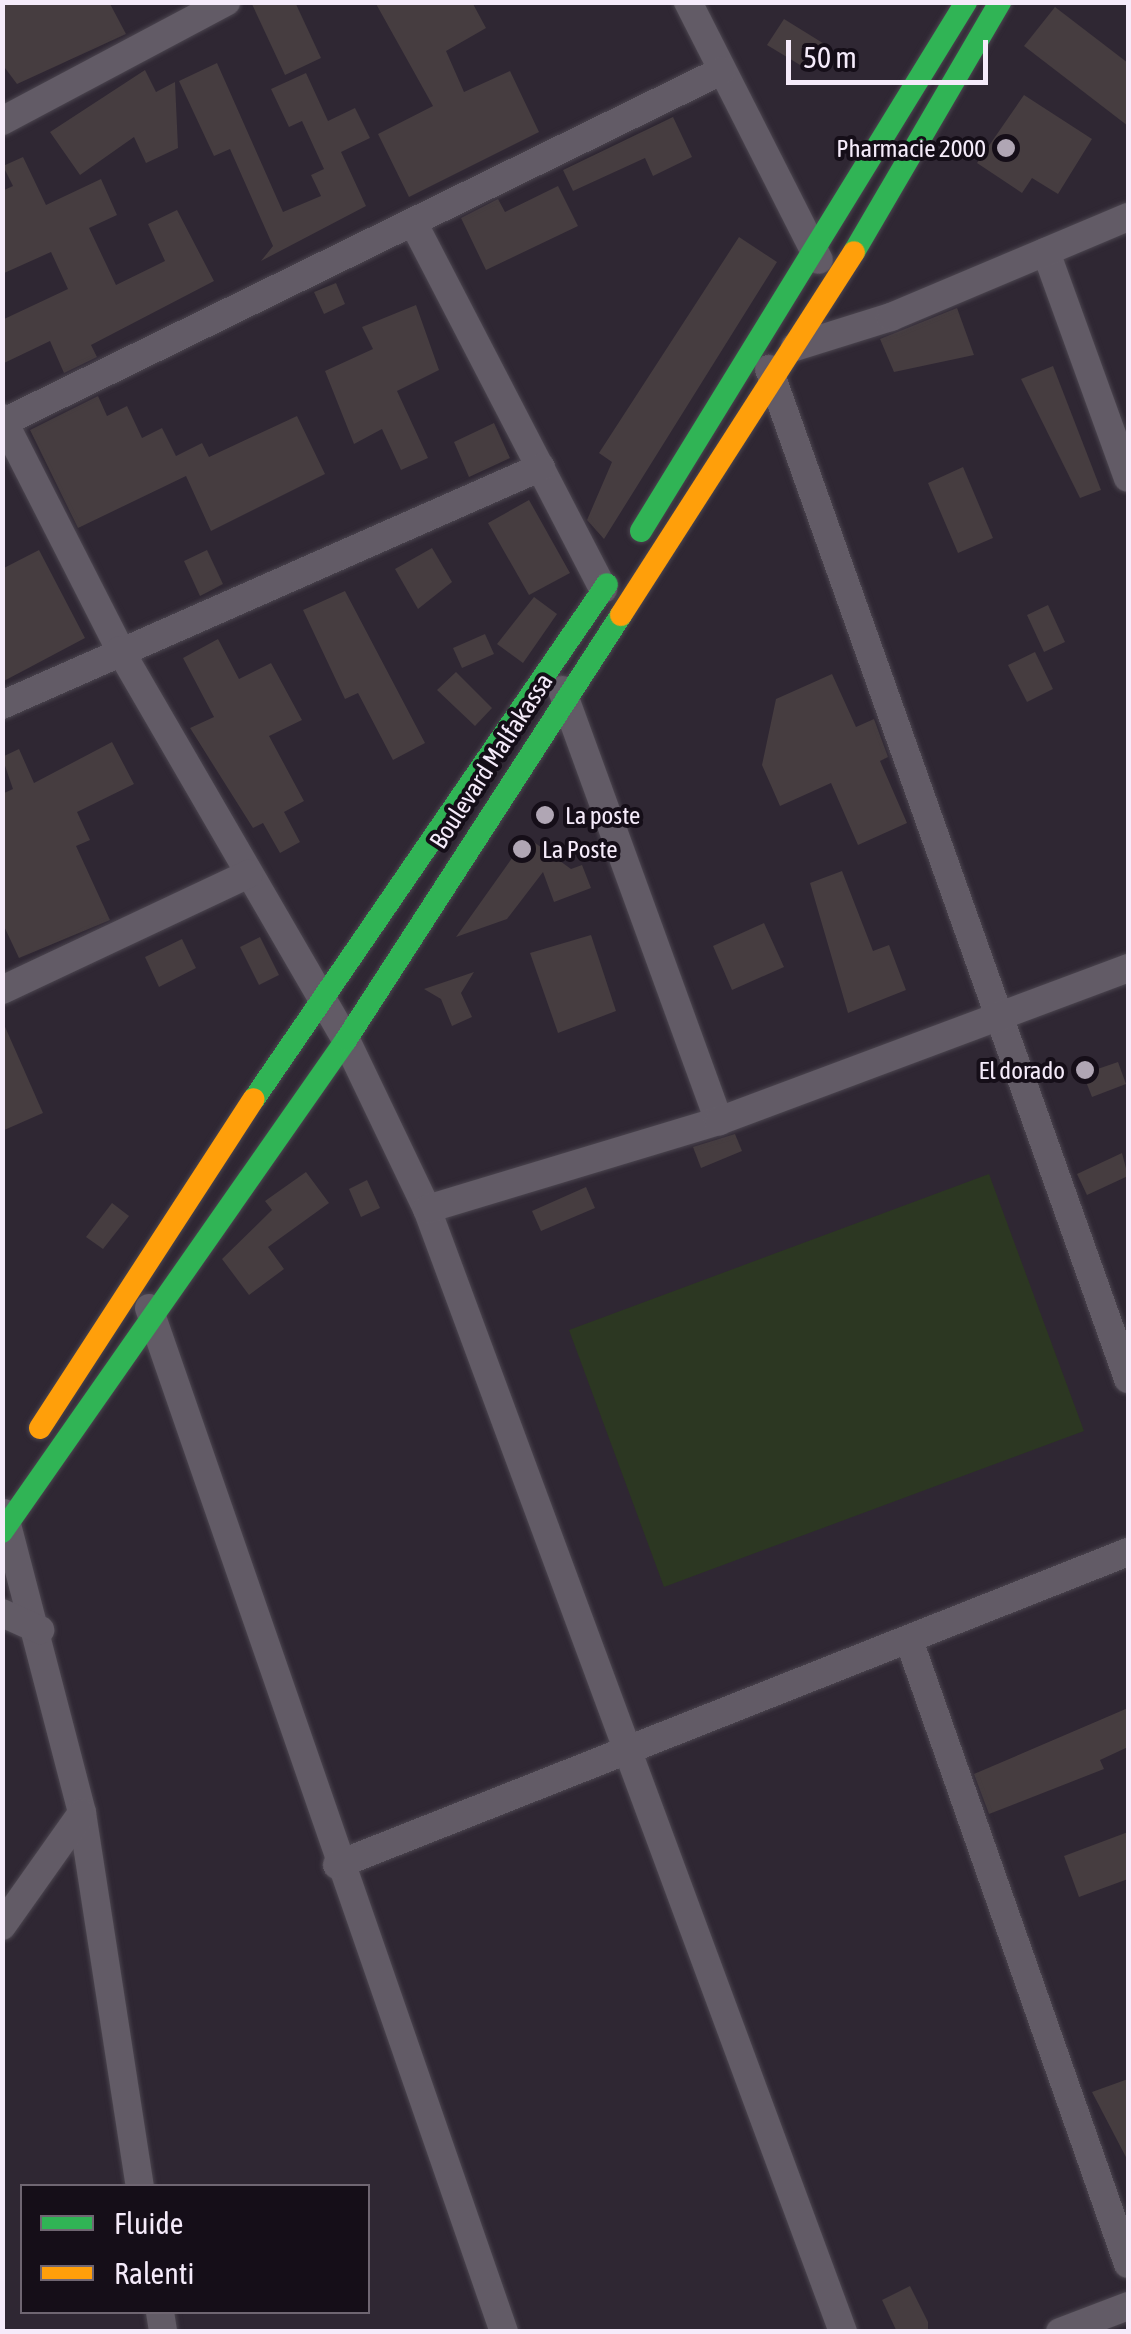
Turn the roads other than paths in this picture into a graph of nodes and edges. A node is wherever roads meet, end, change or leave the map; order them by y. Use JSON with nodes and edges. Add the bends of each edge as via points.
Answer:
{"nodes":[{"id":1,"x":226,"y":2,"type":"edge"},
{"id":2,"x":688,"y":2,"type":"edge"},
{"id":3,"x":966,"y":2,"type":"edge"},
{"id":4,"x":1000,"y":2,"type":"edge"},
{"id":5,"x":175,"y":14,"type":"edge"},
{"id":6,"x":944,"y":41,"type":"junction"},
{"id":7,"x":970,"y":55,"type":"junction"},
{"id":8,"x":721,"y":71,"type":"junction"},
{"id":9,"x":2,"y":121,"type":"edge"},
{"id":10,"x":1128,"y":217,"type":"edge"},
{"id":11,"x":414,"y":224,"type":"junction"},
{"id":12,"x":1046,"y":252,"type":"junction"},
{"id":13,"x":817,"y":257,"type":"junction"},
{"id":14,"x":832,"y":288,"type":"junction"},
{"id":15,"x":764,"y":343,"type":"junction"},
{"id":16,"x":794,"y":347,"type":"junction"},
{"id":17,"x":772,"y":382,"type":"junction"},
{"id":18,"x":3,"y":421,"type":"edge"},
{"id":19,"x":541,"y":467,"type":"junction"},
{"id":20,"x":1128,"y":478,"type":"edge"},
{"id":21,"x":603,"y":589,"type":"junction"},
{"id":22,"x":120,"y":650,"type":"junction"},
{"id":23,"x":554,"y":662,"type":"junction"},
{"id":24,"x":564,"y":698,"type":"junction"},
{"id":25,"x":2,"y":705,"type":"edge"},
{"id":26,"x":249,"y":874,"type":"junction"},
{"id":27,"x":1128,"y":968,"type":"edge"},
{"id":28,"x":2,"y":990,"type":"edge"},
{"id":29,"x":320,"y":996,"type":"junction"},
{"id":30,"x":1000,"y":1018,"type":"junction"},
{"id":31,"x":346,"y":1040,"type":"junction"},
{"id":32,"x":719,"y":1121,"type":"junction"},
{"id":33,"x":427,"y":1209,"type":"junction"},
{"id":34,"x":142,"y":1275,"type":"junction"},
{"id":35,"x":151,"y":1315,"type":"junction"},
{"id":36,"x":1128,"y":1378,"type":"edge"},
{"id":37,"x":21,"y":1456,"type":"dead end"},
{"id":38,"x":4,"y":1520,"type":"edge"},
{"id":39,"x":1128,"y":1552,"type":"edge"},
{"id":40,"x":2,"y":1613,"type":"edge"},
{"id":41,"x":40,"y":1630,"type":"junction"},
{"id":42,"x":910,"y":1643,"type":"junction"},
{"id":43,"x":632,"y":1744,"type":"junction"},
{"id":44,"x":82,"y":1813,"type":"junction"},
{"id":45,"x":337,"y":1864,"type":"junction"},
{"id":46,"x":2,"y":1926,"type":"edge"},
{"id":47,"x":140,"y":2184,"type":"edge"},
{"id":48,"x":1128,"y":2264,"type":"edge"},
{"id":49,"x":1128,"y":2306,"type":"edge"},
{"id":50,"x":504,"y":2332,"type":"edge"},
{"id":51,"x":843,"y":2332,"type":"edge"},
{"id":52,"x":1060,"y":2332,"type":"edge"}],
"edges":[{"from":1,"to":5,"type":"street"},
{"from":2,"to":8,"type":"street"},
{"from":3,"to":6,"type":"main road","name":"Boulevard Malfakassa"},
{"from":4,"to":7,"type":"main road","name":"Boulevard Malfakassa"},
{"from":5,"to":9,"type":"street"},
{"from":6,"to":7,"type":"main road"},
{"from":6,"to":13,"type":"main road","name":"Boulevard Malfakassa"},
{"from":7,"to":14,"type":"main road","name":"Boulevard Malfakassa"},
{"from":8,"to":11,"type":"street"},
{"from":8,"to":13,"type":"street"},
{"from":10,"to":12,"type":"street"},
{"from":11,"to":18,"type":"street"},
{"from":11,"to":19,"type":"street"},
{"from":12,"to":16,"type":"street"},
{"from":12,"to":20,"type":"street"},
{"from":13,"to":14,"type":"street"},
{"from":13,"to":15,"type":"main road","name":"Boulevard Malfakassa"},
{"from":14,"to":16,"type":"main road","name":"Boulevard Malfakassa"},
{"from":15,"to":17,"type":"street"},
{"from":15,"to":21,"type":"main road","name":"Boulevard Malfakassa"},
{"from":16,"to":17,"type":"main road","name":"Boulevard Malfakassa"},
{"from":17,"to":24,"type":"main road","name":"Boulevard Malfakassa"},
{"from":17,"to":30,"type":"street"},
{"from":18,"to":22,"type":"street"},
{"from":19,"to":21,"type":"street"},
{"from":19,"to":22,"type":"street"},
{"from":21,"to":23,"type":"main road","name":"Boulevard Malfakassa"},
{"from":22,"to":25,"type":"street"},
{"from":22,"to":26,"type":"street"},
{"from":23,"to":24,"type":"street"},
{"from":23,"to":29,"type":"main road","name":"Boulevard Malfakassa"},
{"from":24,"to":31,"type":"main road","name":"Boulevard Malfakassa"},
{"from":24,"to":32,"type":"street"},
{"from":26,"to":28,"type":"street"},
{"from":26,"to":29,"type":"street"},
{"from":27,"to":30,"type":"street"},
{"from":29,"to":31,"type":"street"},
{"from":29,"to":34,"type":"main road","name":"Boulevard Malfakassa"},
{"from":30,"to":32,"type":"street"},
{"from":30,"to":36,"type":"street"},
{"from":31,"to":33,"type":"street"},
{"from":31,"to":35,"type":"main road","name":"Boulevard Malfakassa"},
{"from":32,"to":33,"type":"street"},
{"from":33,"to":43,"type":"street"},
{"from":34,"to":35,"type":"street"},
{"from":34,"to":37,"type":"main road","name":"Boulevard Malfakassa"},
{"from":35,"to":38,"type":"main road","name":"Boulevard Malfakassa"},
{"from":35,"to":45,"type":"street"},
{"from":38,"to":41,"type":"street"},
{"from":39,"to":42,"type":"street"},
{"from":40,"to":41,"type":"street"},
{"from":41,"to":44,"type":"street"},
{"from":42,"to":43,"type":"street"},
{"from":42,"to":48,"type":"street"},
{"from":43,"to":45,"type":"street"},
{"from":43,"to":51,"type":"street"},
{"from":44,"to":46,"type":"street"},
{"from":44,"to":47,"type":"street"},
{"from":45,"to":50,"type":"street"},
{"from":49,"to":52,"type":"street"}]}
